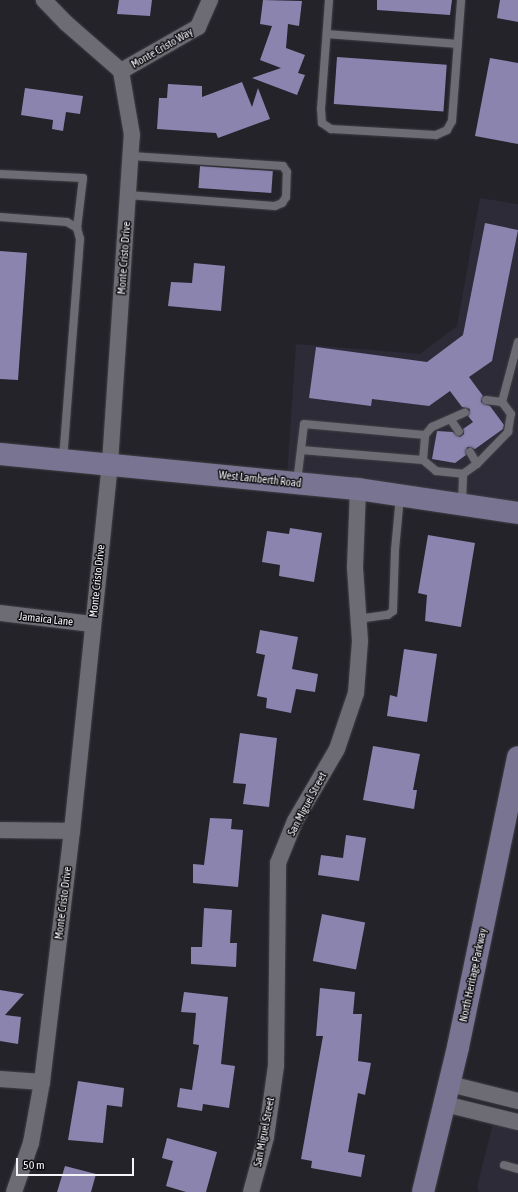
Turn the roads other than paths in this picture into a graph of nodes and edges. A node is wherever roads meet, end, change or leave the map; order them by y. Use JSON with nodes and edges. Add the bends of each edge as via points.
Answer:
{"nodes":[{"id":1,"x":44,"y":0,"type":"edge"},
{"id":2,"x":210,"y":0,"type":"edge"},
{"id":3,"x":329,"y":0,"type":"edge"},
{"id":4,"x":461,"y":0,"type":"edge"},
{"id":5,"x":327,"y":34,"type":"junction"},
{"id":6,"x":458,"y":44,"type":"junction"},
{"id":7,"x":121,"y":71,"type":"junction"},
{"id":8,"x":131,"y":156,"type":"junction"},
{"id":9,"x":0,"y":174,"type":"edge"},
{"id":10,"x":128,"y":195,"type":"junction"},
{"id":11,"x":0,"y":217,"type":"edge"},
{"id":12,"x":77,"y":228,"type":"junction"},
{"id":13,"x":518,"y":342,"type":"edge"},
{"id":14,"x":486,"y":400,"type":"dead end"},
{"id":15,"x":502,"y":402,"type":"junction"},
{"id":16,"x":465,"y":412,"type":"dead end"},
{"id":17,"x":451,"y":420,"type":"junction"},
{"id":18,"x":459,"y":432,"type":"dead end"},
{"id":19,"x":425,"y":435,"type":"junction"},
{"id":20,"x":301,"y":450,"type":"junction"},
{"id":21,"x":470,"y":452,"type":"dead end"},
{"id":22,"x":0,"y":454,"type":"edge"},
{"id":23,"x":63,"y":458,"type":"junction"},
{"id":24,"x":423,"y":460,"type":"junction"},
{"id":25,"x":110,"y":463,"type":"junction"},
{"id":26,"x":477,"y":464,"type":"junction"},
{"id":27,"x":463,"y":474,"type":"junction"},
{"id":28,"x":297,"y":483,"type":"junction"},
{"id":29,"x":358,"y":489,"type":"junction"},
{"id":30,"x":400,"y":496,"type":"junction"},
{"id":31,"x":462,"y":505,"type":"junction"},
{"id":32,"x":518,"y":513,"type":"edge"},
{"id":33,"x":0,"y":614,"type":"edge"},
{"id":34,"x":358,"y":619,"type":"junction"},
{"id":35,"x":92,"y":624,"type":"junction"},
{"id":36,"x":518,"y":757,"type":"edge"},
{"id":37,"x":514,"y":793,"type":"edge"},
{"id":38,"x":0,"y":830,"type":"edge"},
{"id":39,"x":72,"y":831,"type":"junction"},
{"id":40,"x":0,"y":1080,"type":"edge"},
{"id":41,"x":42,"y":1082,"type":"junction"},
{"id":42,"x":447,"y":1094,"type":"junction"},
{"id":43,"x":518,"y":1101,"type":"edge"},
{"id":44,"x":518,"y":1122,"type":"edge"},
{"id":45,"x":504,"y":1165,"type":"dead end"},
{"id":46,"x":518,"y":1168,"type":"edge"},
{"id":47,"x":14,"y":1192,"type":"edge"},
{"id":48,"x":251,"y":1192,"type":"edge"},
{"id":49,"x":423,"y":1192,"type":"edge"}],
"edges":[{"from":1,"to":7,"type":"street"},
{"from":2,"to":7,"type":"street","name":"Monte Cristo Way","via":[[198,27]]},
{"from":3,"to":5,"type":"lane"},
{"from":4,"to":6,"type":"lane"},
{"from":5,"to":6,"type":"lane"},
{"from":5,"to":6,"type":"lane","via":[[321,109],[322,123],[331,129],[436,135],[447,130],[452,121]]},
{"from":7,"to":8,"type":"street","name":"Monte Cristo Drive","via":[[132,135]]},
{"from":8,"to":10,"type":"street","name":"Monte Cristo Drive"},
{"from":8,"to":10,"type":"lane","via":[[283,166],[287,172],[286,197],[282,203],[275,206]]},
{"from":9,"to":12,"type":"lane","via":[[83,178]]},
{"from":10,"to":25,"type":"street","name":"Monte Cristo Drive"},
{"from":11,"to":12,"type":"lane","via":[[67,222]]},
{"from":12,"to":23,"type":"lane","via":[[80,239]]},
{"from":13,"to":15,"type":"lane"},
{"from":14,"to":15,"type":"lane"},
{"from":15,"to":26,"type":"lane","via":[[511,414],[508,432],[499,436]]},
{"from":16,"to":17,"type":"lane"},
{"from":17,"to":18,"type":"lane"},
{"from":17,"to":19,"type":"lane","via":[[432,427]]},
{"from":19,"to":20,"type":"lane","via":[[304,424]]},
{"from":19,"to":24,"type":"lane"},
{"from":20,"to":24,"type":"lane"},
{"from":20,"to":28,"type":"lane"},
{"from":21,"to":26,"type":"lane"},
{"from":22,"to":23,"type":"street","name":"West Lamberth Road"},
{"from":23,"to":25,"type":"street","name":"West Lamberth Road"},
{"from":24,"to":27,"type":"lane","via":[[436,471]]},
{"from":25,"to":28,"type":"street","name":"West Lamberth Road"},
{"from":25,"to":35,"type":"street","name":"Monte Cristo Drive"},
{"from":26,"to":27,"type":"lane"},
{"from":27,"to":31,"type":"lane"},
{"from":28,"to":29,"type":"street","name":"West Lamberth Road"},
{"from":29,"to":30,"type":"street","name":"West Lamberth Road"},
{"from":29,"to":34,"type":"street","name":"San Miguel Street","via":[[355,567]]},
{"from":30,"to":31,"type":"street","name":"West Lamberth Road"},
{"from":30,"to":34,"type":"lane","via":[[393,610],[388,615]]},
{"from":31,"to":32,"type":"street","name":"West Lamberth Road"},
{"from":33,"to":35,"type":"street","name":"Jamaica Lane"},
{"from":34,"to":48,"type":"street","name":"San Miguel Street","via":[[360,641],[356,693],[337,749],[295,821],[278,863],[276,1066],[266,1137]]},
{"from":35,"to":39,"type":"street","name":"Monte Cristo Drive"},
{"from":36,"to":37,"type":"street","name":"North Heritage Parkway"},
{"from":37,"to":42,"type":"street","name":"North Heritage Parkway"},
{"from":38,"to":39,"type":"street"},
{"from":39,"to":41,"type":"street","name":"Monte Cristo Drive"},
{"from":40,"to":41,"type":"street"},
{"from":41,"to":47,"type":"street","name":"Monte Cristo Drive","via":[[31,1142]]},
{"from":42,"to":43,"type":"street"},
{"from":42,"to":44,"type":"street"},
{"from":42,"to":49,"type":"street","name":"North Heritage Parkway"},
{"from":45,"to":46,"type":"lane"}]}
